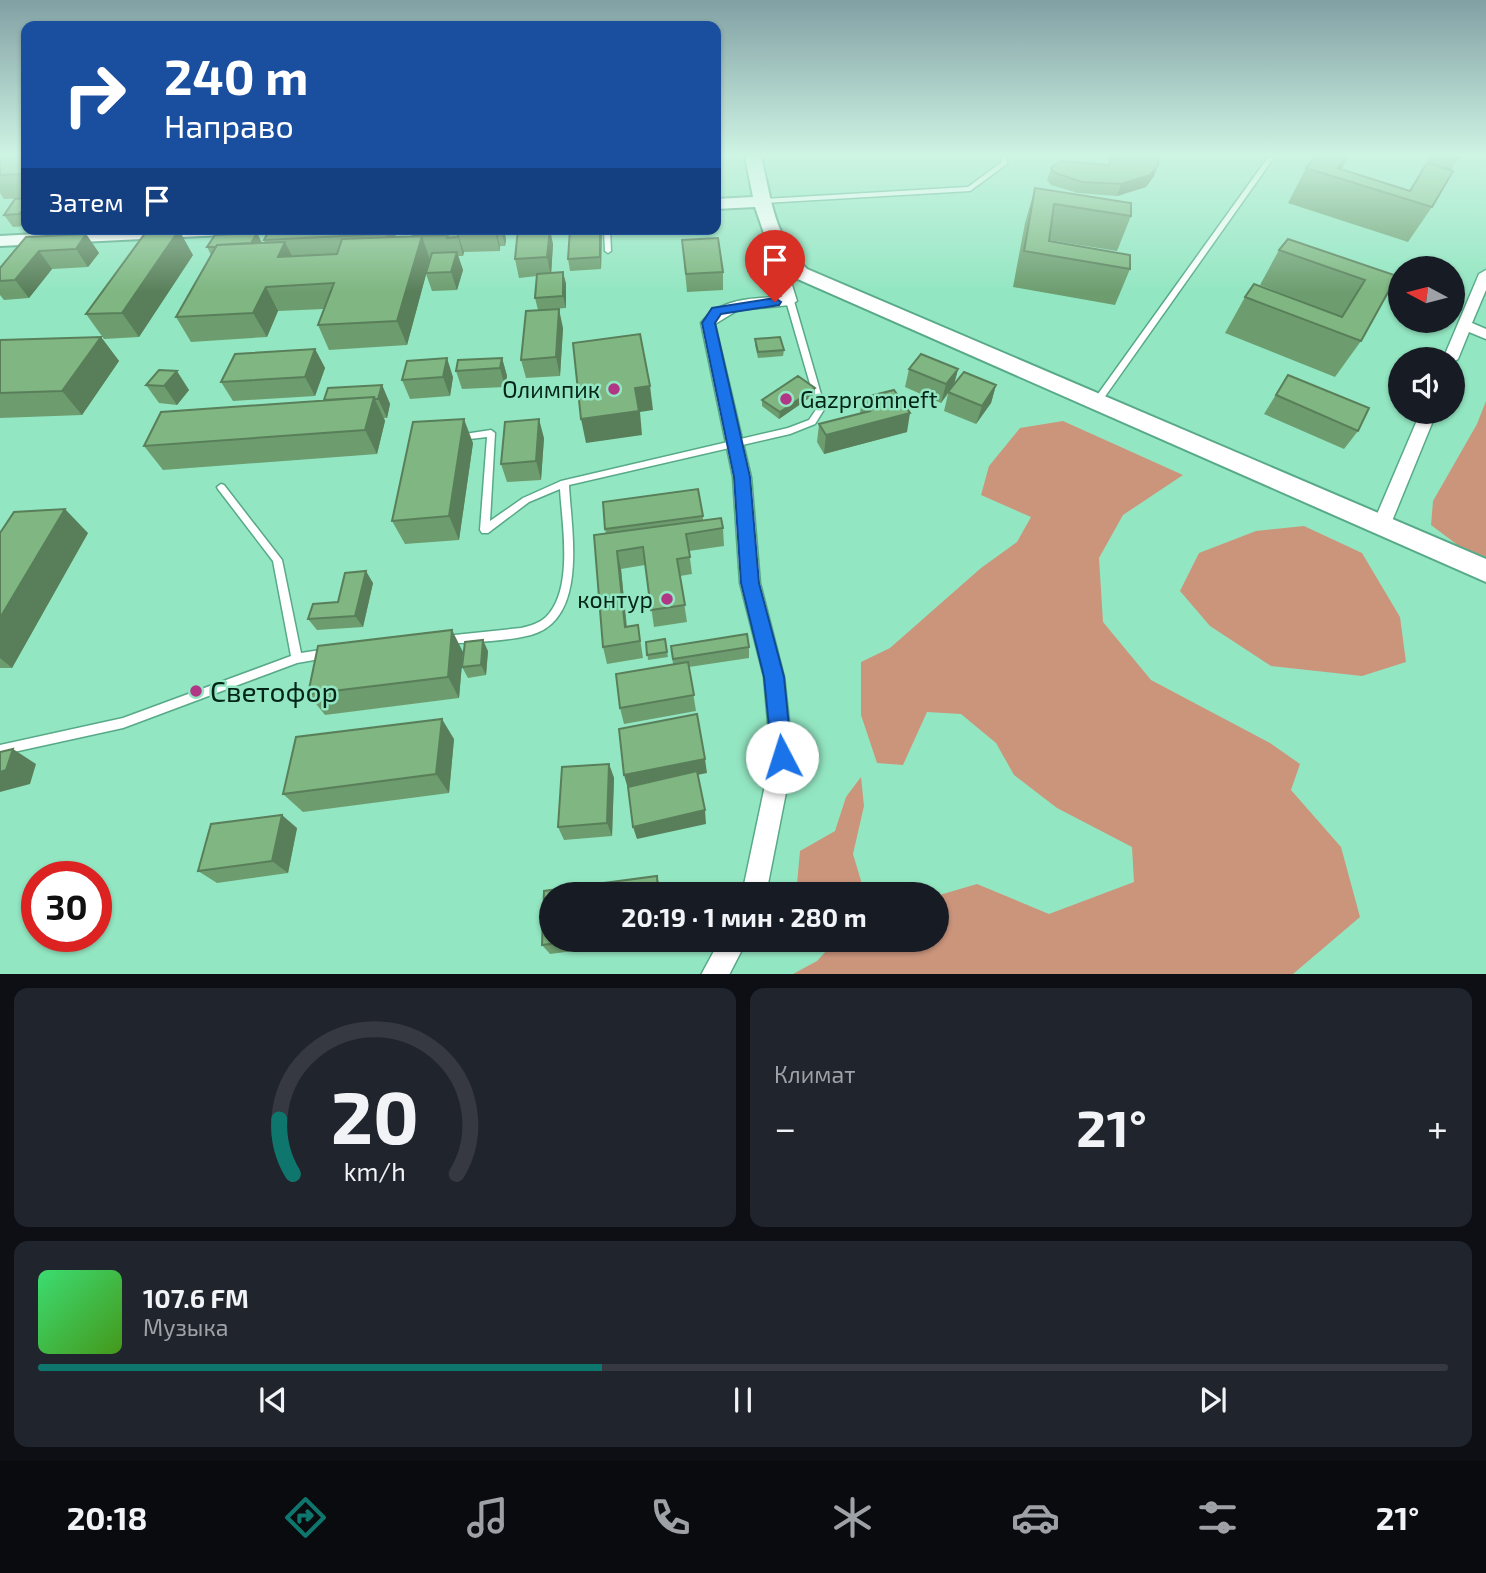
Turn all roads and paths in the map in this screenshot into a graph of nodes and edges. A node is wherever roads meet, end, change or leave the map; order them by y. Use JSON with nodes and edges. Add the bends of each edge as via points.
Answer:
{"nodes":[{"id":1,"x":757,"y":201,"type":"edge"},
{"id":2,"x":764,"y":201,"type":"edge"},
{"id":3,"x":1240,"y":201,"type":"edge"},
{"id":4,"x":721,"y":204,"type":"edge"},
{"id":5,"x":105,"y":235,"type":"edge"},
{"id":6,"x":607,"y":235,"type":"edge"},
{"id":7,"x":772,"y":240,"type":"junction"},
{"id":8,"x":1,"y":242,"type":"edge"},
{"id":9,"x":608,"y":251,"type":"dead end"},
{"id":10,"x":1486,"y":274,"type":"edge"},
{"id":11,"x":783,"y":281,"type":"junction"},
{"id":12,"x":817,"y":283,"type":"junction"},
{"id":13,"x":790,"y":301,"type":"junction"},
{"id":14,"x":1465,"y":323,"type":"edge"},
{"id":15,"x":1465,"y":325,"type":"edge"},
{"id":16,"x":1486,"y":334,"type":"edge"},
{"id":17,"x":1096,"y":403,"type":"junction"},
{"id":18,"x":1424,"y":424,"type":"edge"},
{"id":19,"x":455,"y":437,"type":"edge"},
{"id":20,"x":736,"y":443,"type":"junction"},
{"id":21,"x":564,"y":483,"type":"junction"},
{"id":22,"x":221,"y":487,"type":"dead end"},
{"id":23,"x":1381,"y":526,"type":"junction"},
{"id":24,"x":1486,"y":571,"type":"edge"},
{"id":25,"x":429,"y":642,"type":"edge"},
{"id":26,"x":337,"y":653,"type":"edge"},
{"id":27,"x":298,"y":658,"type":"junction"},
{"id":28,"x":0,"y":750,"type":"edge"},
{"id":29,"x":756,"y":882,"type":"edge"},
{"id":30,"x":727,"y":952,"type":"edge"},
{"id":31,"x":715,"y":974,"type":"edge"}],
"edges":[{"from":1,"to":4,"type":"main road"},
{"from":2,"to":7,"type":"main road"},
{"from":3,"to":17,"type":"lane"},
{"from":5,"to":8,"type":"main road"},
{"from":6,"to":9,"type":"lane"},
{"from":7,"to":11,"type":"street"},
{"from":7,"to":12,"type":"main road","via":[[789,264]]},
{"from":10,"to":14,"type":"street"},
{"from":11,"to":12,"type":"lane"},
{"from":11,"to":13,"type":"street"},
{"from":12,"to":17,"type":"main road"},
{"from":13,"to":20,"type":"lane","via":[[821,408],[812,422]]},
{"from":13,"to":20,"type":"street","via":[[730,307],[717,311],[708,323]]},
{"from":15,"to":16,"type":"street"},
{"from":17,"to":23,"type":"main road"},
{"from":18,"to":23,"type":"street"},
{"from":19,"to":21,"type":"lane","via":[[491,433],[485,530],[526,500]]},
{"from":20,"to":21,"type":"lane"},
{"from":20,"to":29,"type":"street","via":[[750,583],[774,677],[782,757]]},
{"from":21,"to":25,"type":"lane","via":[[568,588],[558,614],[535,629]]},
{"from":22,"to":27,"type":"lane","via":[[277,560]]},
{"from":23,"to":24,"type":"main road"},
{"from":26,"to":27,"type":"lane"},
{"from":27,"to":28,"type":"lane","via":[[123,723]]},
{"from":30,"to":31,"type":"street"}]}
